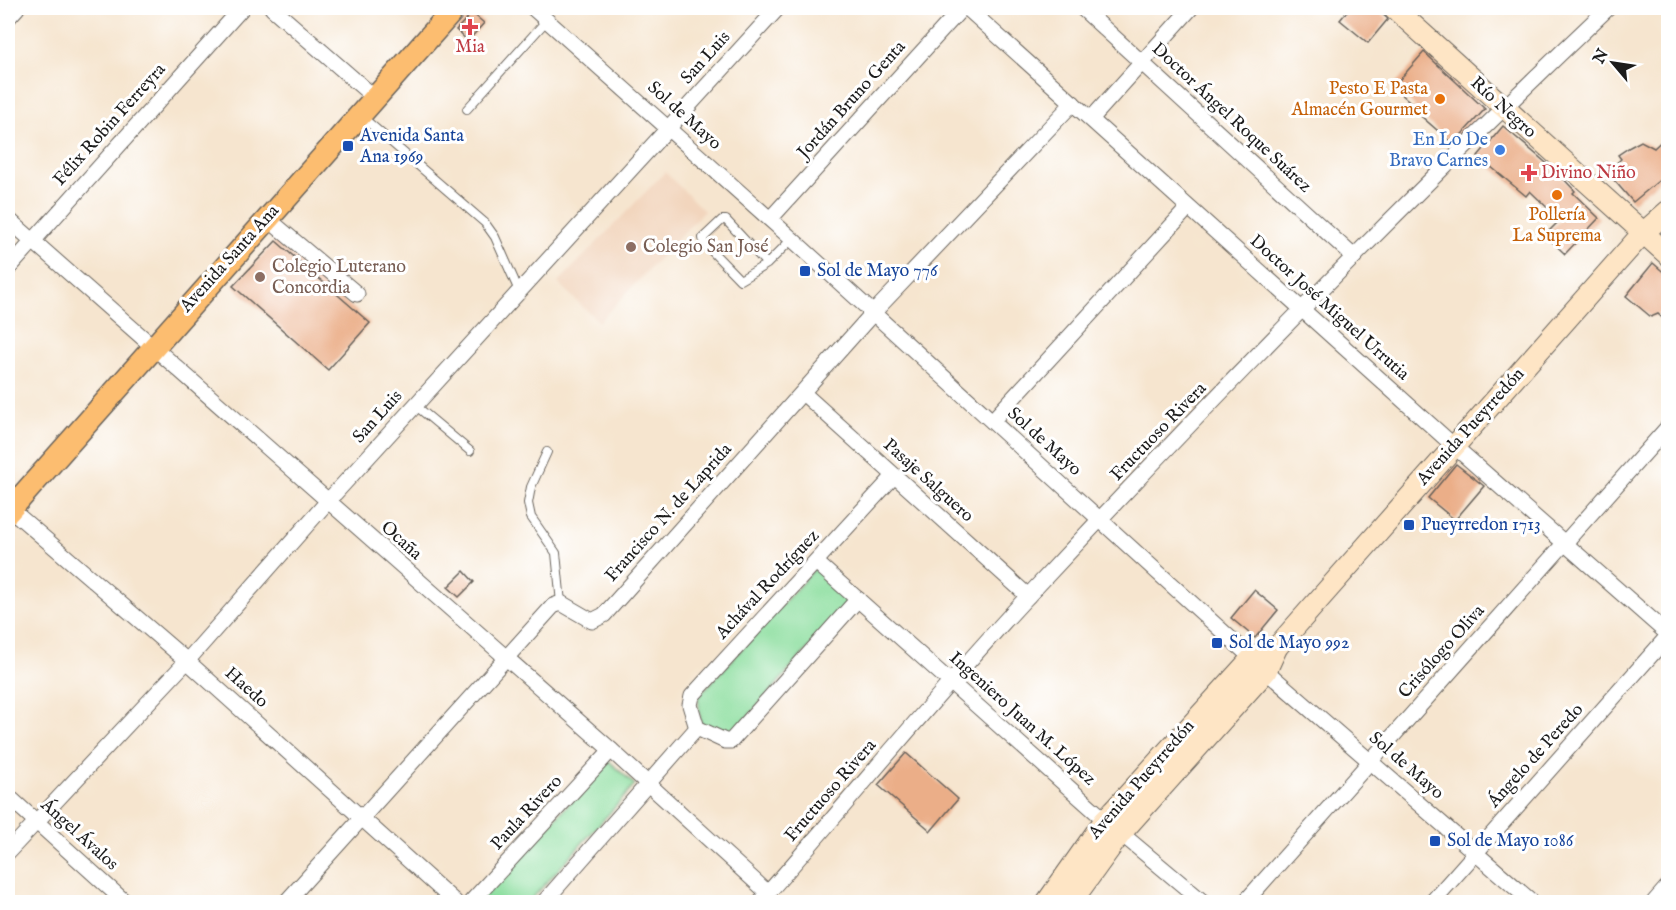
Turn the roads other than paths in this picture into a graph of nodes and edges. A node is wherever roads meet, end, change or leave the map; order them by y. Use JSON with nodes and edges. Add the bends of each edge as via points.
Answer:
{"nodes":[{"id":1,"x":17,"y":8,"type":"edge"},
{"id":2,"x":243,"y":8,"type":"edge"},
{"id":3,"x":272,"y":8,"type":"edge"},
{"id":4,"x":455,"y":8,"type":"edge"},
{"id":5,"x":533,"y":8,"type":"edge"},
{"id":6,"x":778,"y":8,"type":"edge"},
{"id":7,"x":965,"y":8,"type":"edge"},
{"id":8,"x":1082,"y":8,"type":"edge"},
{"id":9,"x":1191,"y":8,"type":"edge"},
{"id":10,"x":1395,"y":8,"type":"edge"},
{"id":11,"x":1608,"y":8,"type":"edge"},
{"id":12,"x":8,"y":18,"type":"edge"},
{"id":13,"x":547,"y":20,"type":"junction"},
{"id":14,"x":1142,"y":63,"type":"junction"},
{"id":15,"x":375,"y":98,"type":"junction"},
{"id":16,"x":1073,"y":103,"type":"junction"},
{"id":17,"x":1502,"y":108,"type":"junction"},
{"id":18,"x":467,"y":110,"type":"dead end"},
{"id":19,"x":360,"y":115,"type":"junction"},
{"id":20,"x":1091,"y":119,"type":"junction"},
{"id":21,"x":669,"y":129,"type":"junction"},
{"id":22,"x":1188,"y":208,"type":"junction"},
{"id":23,"x":1668,"y":211,"type":"edge"},
{"id":24,"x":267,"y":218,"type":"junction"},
{"id":25,"x":8,"y":219,"type":"edge"},
{"id":26,"x":770,"y":219,"type":"junction"},
{"id":27,"x":1642,"y":234,"type":"junction"},
{"id":28,"x":792,"y":239,"type":"junction"},
{"id":29,"x":33,"y":241,"type":"junction"},
{"id":30,"x":1668,"y":255,"type":"edge"},
{"id":31,"x":1354,"y":257,"type":"junction"},
{"id":32,"x":767,"y":264,"type":"junction"},
{"id":33,"x":8,"y":269,"type":"edge"},
{"id":34,"x":519,"y":291,"type":"junction"},
{"id":35,"x":357,"y":294,"type":"dead end"},
{"id":36,"x":1303,"y":309,"type":"junction"},
{"id":37,"x":873,"y":313,"type":"junction"},
{"id":38,"x":152,"y":346,"type":"junction"},
{"id":39,"x":803,"y":393,"type":"junction"},
{"id":40,"x":415,"y":405,"type":"junction"},
{"id":41,"x":992,"y":421,"type":"junction"},
{"id":42,"x":1668,"y":427,"type":"edge"},
{"id":43,"x":1454,"y":446,"type":"junction"},
{"id":44,"x":470,"y":451,"type":"dead end"},
{"id":45,"x":547,"y":452,"type":"dead end"},
{"id":46,"x":894,"y":476,"type":"junction"},
{"id":47,"x":328,"y":501,"type":"junction"},
{"id":48,"x":8,"y":509,"type":"edge"},
{"id":49,"x":1102,"y":520,"type":"junction"},
{"id":50,"x":1565,"y":543,"type":"junction"},
{"id":51,"x":816,"y":562,"type":"junction"},
{"id":52,"x":1028,"y":596,"type":"junction"},
{"id":53,"x":858,"y":598,"type":"junction"},
{"id":54,"x":561,"y":603,"type":"junction"},
{"id":55,"x":1668,"y":635,"type":"edge"},
{"id":56,"x":506,"y":660,"type":"junction"},
{"id":57,"x":187,"y":661,"type":"junction"},
{"id":58,"x":1259,"y":664,"type":"junction"},
{"id":59,"x":953,"y":682,"type":"junction"},
{"id":60,"x":697,"y":728,"type":"junction"},
{"id":61,"x":611,"y":750,"type":"junction"},
{"id":62,"x":1371,"y":761,"type":"junction"},
{"id":63,"x":649,"y":784,"type":"junction"},
{"id":64,"x":8,"y":796,"type":"edge"},
{"id":65,"x":362,"y":819,"type":"junction"},
{"id":66,"x":36,"y":821,"type":"junction"},
{"id":67,"x":1113,"y":826,"type":"junction"},
{"id":68,"x":8,"y":852,"type":"edge"},
{"id":69,"x":1476,"y":853,"type":"junction"},
{"id":70,"x":1668,"y":886,"type":"edge"},
{"id":71,"x":764,"y":898,"type":"edge"},
{"id":72,"x":125,"y":903,"type":"edge"},
{"id":73,"x":286,"y":903,"type":"edge"},
{"id":74,"x":455,"y":903,"type":"edge"},
{"id":75,"x":471,"y":903,"type":"edge"},
{"id":76,"x":544,"y":903,"type":"edge"},
{"id":77,"x":1047,"y":903,"type":"edge"},
{"id":78,"x":1071,"y":903,"type":"edge"},
{"id":79,"x":1203,"y":903,"type":"edge"},
{"id":80,"x":1245,"y":903,"type":"edge"},
{"id":81,"x":1432,"y":903,"type":"edge"},
{"id":82,"x":1532,"y":903,"type":"edge"},
{"id":83,"x":1654,"y":903,"type":"edge"}],
"edges":[{"from":1,"to":12,"type":"street"},
{"from":2,"to":29,"type":"street","name":"Félix Robin Ferreyra"},
{"from":3,"to":15,"type":"street"},
{"from":4,"to":15,"type":"main road","name":"Avenida Santa Ana"},
{"from":5,"to":13,"type":"street","name":"Sol de Mayo"},
{"from":6,"to":21,"type":"street","name":"San Luis"},
{"from":7,"to":16,"type":"street","name":"Doctor José Miguel Urrutia"},
{"from":7,"to":26,"type":"street","name":"Jordán Bruno Genta"},
{"from":8,"to":14,"type":"street","name":"Doctor Ángel Roque Suárez"},
{"from":9,"to":14,"type":"street"},
{"from":10,"to":17,"type":"main road","name":"Río Negro"},
{"from":11,"to":17,"type":"street","name":"Fructuoso Rivera"},
{"from":13,"to":18,"type":"lane"},
{"from":13,"to":21,"type":"street","name":"Sol de Mayo"},
{"from":14,"to":20,"type":"street"},
{"from":14,"to":31,"type":"street","name":"Doctor Ángel Roque Suárez"},
{"from":15,"to":19,"type":"main road","name":"Avenida Santa Ana"},
{"from":16,"to":20,"type":"street","name":"Doctor José Miguel Urrutia"},
{"from":16,"to":37,"type":"street","name":"Francisco N. de Laprida"},
{"from":17,"to":27,"type":"main road","name":"Río Negro"},
{"from":17,"to":31,"type":"street","name":"Fructuoso Rivera"},
{"from":19,"to":24,"type":"main road","name":"Avenida Santa Ana"},
{"from":19,"to":34,"type":"lane","via":[[485,223]]},
{"from":20,"to":22,"type":"street","name":"Doctor José Miguel Urrutia"},
{"from":21,"to":26,"type":"street","name":"Sol de Mayo"},
{"from":21,"to":34,"type":"street","name":"San Luis"},
{"from":22,"to":36,"type":"street","name":"Doctor José Miguel Urrutia"},
{"from":22,"to":41,"type":"street"},
{"from":23,"to":27,"type":"main road","name":"Avenida Pueyrredón"},
{"from":24,"to":35,"type":"street"},
{"from":24,"to":38,"type":"main road","name":"Avenida Santa Ana"},
{"from":25,"to":29,"type":"street","name":"Ocaña"},
{"from":26,"to":28,"type":"street","name":"Sol de Mayo"},
{"from":27,"to":30,"type":"main road","name":"Río Negro"},
{"from":27,"to":43,"type":"main road","name":"Avenida Pueyrredón"},
{"from":28,"to":32,"type":"lane"},
{"from":28,"to":37,"type":"street","name":"Sol de Mayo"},
{"from":29,"to":33,"type":"street","name":"Félix Robin Ferreyra"},
{"from":29,"to":38,"type":"street","name":"Ocaña"},
{"from":31,"to":36,"type":"street","name":"Fructuoso Rivera"},
{"from":32,"to":32,"type":"lane","via":[[744,279],[737,279],[703,238],[726,220]]},
{"from":34,"to":40,"type":"street","name":"San Luis"},
{"from":36,"to":43,"type":"street","name":"Doctor José Miguel Urrutia"},
{"from":36,"to":49,"type":"street","name":"Fructuoso Rivera"},
{"from":37,"to":39,"type":"street","name":"Francisco N. de Laprida"},
{"from":37,"to":41,"type":"street","name":"Sol de Mayo"},
{"from":38,"to":47,"type":"street","name":"Ocaña"},
{"from":38,"to":48,"type":"main road","name":"Avenida Santa Ana"},
{"from":39,"to":46,"type":"street","name":"Pasaje Salguero"},
{"from":39,"to":54,"type":"street","name":"Francisco N. de Laprida","via":[[604,615],[592,621]]},
{"from":40,"to":44,"type":"lane"},
{"from":40,"to":47,"type":"street","name":"San Luis"},
{"from":41,"to":49,"type":"street","name":"Sol de Mayo"},
{"from":42,"to":50,"type":"street","name":"Crisólogo Oliva"},
{"from":43,"to":50,"type":"street","name":"Doctor José Miguel Urrutia"},
{"from":43,"to":58,"type":"main road","name":"Avenida Pueyrredón"},
{"from":45,"to":54,"type":"lane","via":[[531,487],[528,504],[531,517],[556,553]]},
{"from":46,"to":51,"type":"street","name":"Achával Rodríguez"},
{"from":46,"to":52,"type":"street","name":"Pasaje Salguero"},
{"from":47,"to":56,"type":"street","name":"Ocaña"},
{"from":47,"to":57,"type":"street","name":"San Luis"},
{"from":48,"to":57,"type":"street","name":"Haedo"},
{"from":49,"to":52,"type":"street","name":"Fructuoso Rivera"},
{"from":49,"to":58,"type":"street","name":"Sol de Mayo"},
{"from":50,"to":55,"type":"street","name":"Doctor José Miguel Urrutia"},
{"from":50,"to":62,"type":"street","name":"Crisólogo Oliva"},
{"from":51,"to":53,"type":"street","name":"Ingeniero Juan M. López"},
{"from":51,"to":60,"type":"street","name":"Achával Rodríguez","via":[[692,696],[690,705]]},
{"from":52,"to":59,"type":"street","name":"Fructuoso Rivera"},
{"from":53,"to":59,"type":"street","name":"Ingeniero Juan M. López"},
{"from":53,"to":60,"type":"street","via":[[731,741]]},
{"from":54,"to":56,"type":"street"},
{"from":55,"to":69,"type":"street","name":"Ángelo de Peredo"},
{"from":56,"to":61,"type":"street","name":"Ocaña"},
{"from":56,"to":65,"type":"street"},
{"from":57,"to":65,"type":"street","name":"Haedo"},
{"from":57,"to":66,"type":"street","name":"San Luis"},
{"from":58,"to":62,"type":"street","name":"Sol de Mayo"},
{"from":58,"to":67,"type":"main road","name":"Avenida Pueyrredón"},
{"from":59,"to":67,"type":"street","name":"Ingeniero Juan M. López"},
{"from":59,"to":71,"type":"street","name":"Fructuoso Rivera"},
{"from":60,"to":63,"type":"street"},
{"from":61,"to":63,"type":"street","name":"Ocaña"},
{"from":61,"to":75,"type":"street","name":"Paula Rivero"},
{"from":62,"to":69,"type":"street","name":"Sol de Mayo"},
{"from":62,"to":80,"type":"street","name":"Crisólogo Oliva"},
{"from":63,"to":71,"type":"street","name":"Ocaña"},
{"from":63,"to":76,"type":"street"},
{"from":64,"to":66,"type":"street","name":"Ángel Ávalos"},
{"from":65,"to":73,"type":"street"},
{"from":65,"to":74,"type":"street","name":"Haedo"},
{"from":66,"to":68,"type":"street","name":"San Luis"},
{"from":66,"to":72,"type":"street","name":"Ángel Ávalos"},
{"from":67,"to":77,"type":"main road","name":"Avenida Pueyrredón"},
{"from":67,"to":78,"type":"main road","name":"Avenida Pueyrredón"},
{"from":67,"to":79,"type":"street","name":"Ingeniero Juan M. López"},
{"from":69,"to":81,"type":"street","name":"Ángelo de Peredo"},
{"from":69,"to":82,"type":"street","name":"Sol de Mayo"},
{"from":70,"to":83,"type":"street"}]}
